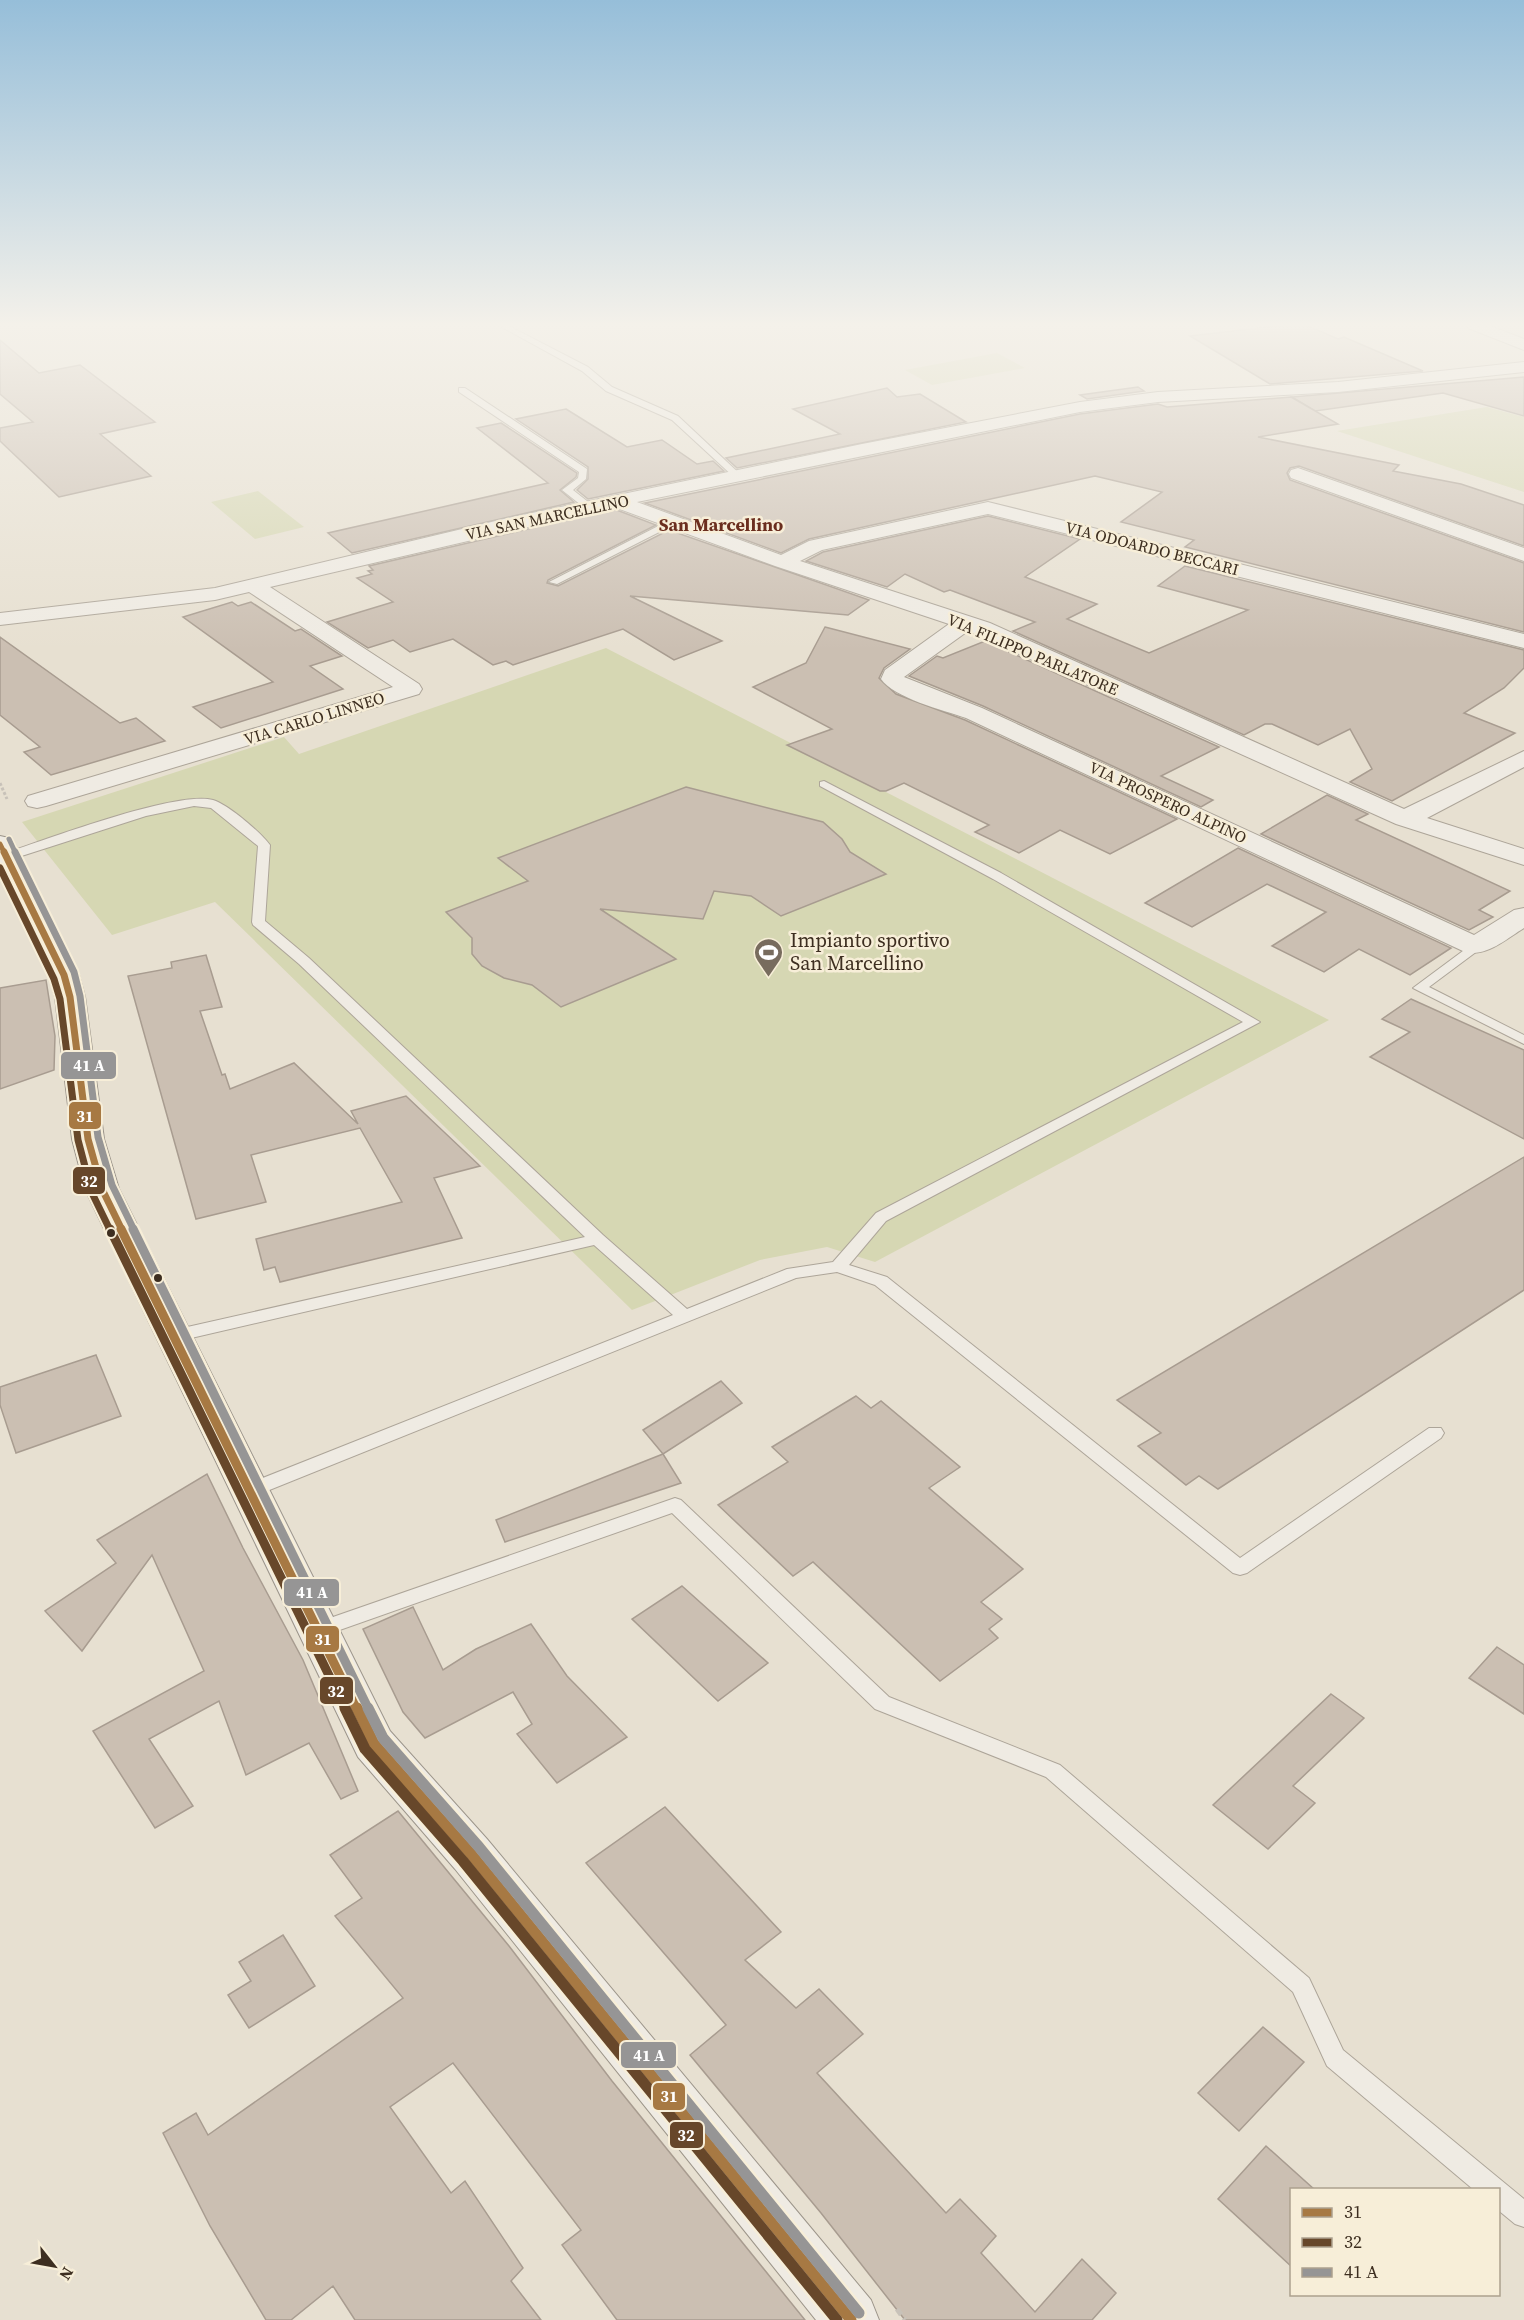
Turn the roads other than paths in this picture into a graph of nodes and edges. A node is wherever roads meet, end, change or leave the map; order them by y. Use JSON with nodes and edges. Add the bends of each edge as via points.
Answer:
{"nodes":[{"id":1,"x":527,"y":433,"type":"edge"},
{"id":2,"x":692,"y":433,"type":"edge"},
{"id":3,"x":944,"y":433,"type":"edge"},
{"id":4,"x":1298,"y":474,"type":"dead end"},
{"id":5,"x":738,"y":476,"type":"junction"},
{"id":6,"x":618,"y":502,"type":"junction"},
{"id":7,"x":589,"y":507,"type":"junction"},
{"id":8,"x":670,"y":523,"type":"junction"},
{"id":9,"x":1524,"y":555,"type":"edge"},
{"id":10,"x":782,"y":562,"type":"junction"},
{"id":11,"x":554,"y":582,"type":"dead end"},
{"id":12,"x":254,"y":586,"type":"junction"},
{"id":13,"x":0,"y":619,"type":"edge"},
{"id":14,"x":965,"y":622,"type":"junction"},
{"id":15,"x":1524,"y":641,"type":"edge"},
{"id":16,"x":1524,"y":758,"type":"edge"},
{"id":17,"x":824,"y":784,"type":"dead end"},
{"id":18,"x":38,"y":801,"type":"dead end"},
{"id":19,"x":1405,"y":819,"type":"junction"},
{"id":20,"x":3,"y":851,"type":"edge"},
{"id":21,"x":1524,"y":857,"type":"edge"},
{"id":22,"x":1524,"y":916,"type":"edge"},
{"id":23,"x":1475,"y":946,"type":"junction"},
{"id":24,"x":1524,"y":1040,"type":"edge"},
{"id":25,"x":597,"y":1239,"type":"junction"},
{"id":26,"x":838,"y":1267,"type":"junction"},
{"id":27,"x":685,"y":1316,"type":"junction"},
{"id":28,"x":174,"y":1336,"type":"junction"},
{"id":29,"x":1435,"y":1433,"type":"dead end"},
{"id":30,"x":251,"y":1491,"type":"junction"},
{"id":31,"x":317,"y":1630,"type":"junction"},
{"id":32,"x":1491,"y":2188,"type":"edge"},
{"id":33,"x":1500,"y":2196,"type":"edge"},
{"id":34,"x":1524,"y":2216,"type":"edge"},
{"id":35,"x":852,"y":2320,"type":"edge"}],
"edges":[{"from":1,"to":7,"type":"lane","via":[[584,471],[582,479],[567,490]]},
{"from":2,"to":5,"type":"lane"},
{"from":3,"to":5,"type":"street","name":"VIA SAN MARCELLINO"},
{"from":4,"to":9,"type":"street"},
{"from":5,"to":6,"type":"street","name":"VIA SAN MARCELLINO"},
{"from":6,"to":7,"type":"street","name":"VIA SAN MARCELLINO"},
{"from":6,"to":8,"type":"street","name":"VIA FILIPPO PARLATORE"},
{"from":7,"to":12,"type":"street","name":"VIA SAN MARCELLINO"},
{"from":8,"to":10,"type":"street","name":"VIA FILIPPO PARLATORE"},
{"from":8,"to":11,"type":"lane"},
{"from":10,"to":14,"type":"street","name":"VIA FILIPPO PARLATORE"},
{"from":10,"to":15,"type":"street","name":"VIA ODOARDO BECCARI","via":[[816,546],[987,508]]},
{"from":12,"to":13,"type":"street","name":"VIA SAN MARCELLINO","via":[[173,601]]},
{"from":12,"to":18,"type":"street","name":"VIA CARLO LINNEO","via":[[411,689]]},
{"from":14,"to":19,"type":"street","name":"VIA FILIPPO PARLATORE"},
{"from":14,"to":23,"type":"street","name":"VIA PROSPERO ALPINO","via":[[892,678],[903,687],[974,713]]},
{"from":16,"to":19,"type":"street"},
{"from":17,"to":26,"type":"lane","via":[[998,876],[1252,1022],[881,1217]]},
{"from":19,"to":21,"type":"street","name":"VIA FILIPPO PARLATORE"},
{"from":20,"to":25,"type":"lane","via":[[165,807],[193,801],[212,803],[264,845],[258,922]]},
{"from":20,"to":28,"type":"street","via":[[64,975],[88,1139],[102,1189]]},
{"from":22,"to":23,"type":"street"},
{"from":23,"to":24,"type":"lane","via":[[1420,988]]},
{"from":25,"to":27,"type":"lane"},
{"from":25,"to":28,"type":"lane"},
{"from":26,"to":27,"type":"lane","via":[[793,1273]]},
{"from":26,"to":29,"type":"lane","via":[[881,1281],[1240,1568]]},
{"from":27,"to":30,"type":"lane"},
{"from":28,"to":30,"type":"street"},
{"from":30,"to":31,"type":"street"},
{"from":31,"to":32,"type":"lane","via":[[675,1505],[882,1703],[1053,1771],[1301,1985],[1335,2058]]},
{"from":31,"to":35,"type":"street","via":[[374,1744],[471,1854]]},
{"from":33,"to":34,"type":"lane"}]}
